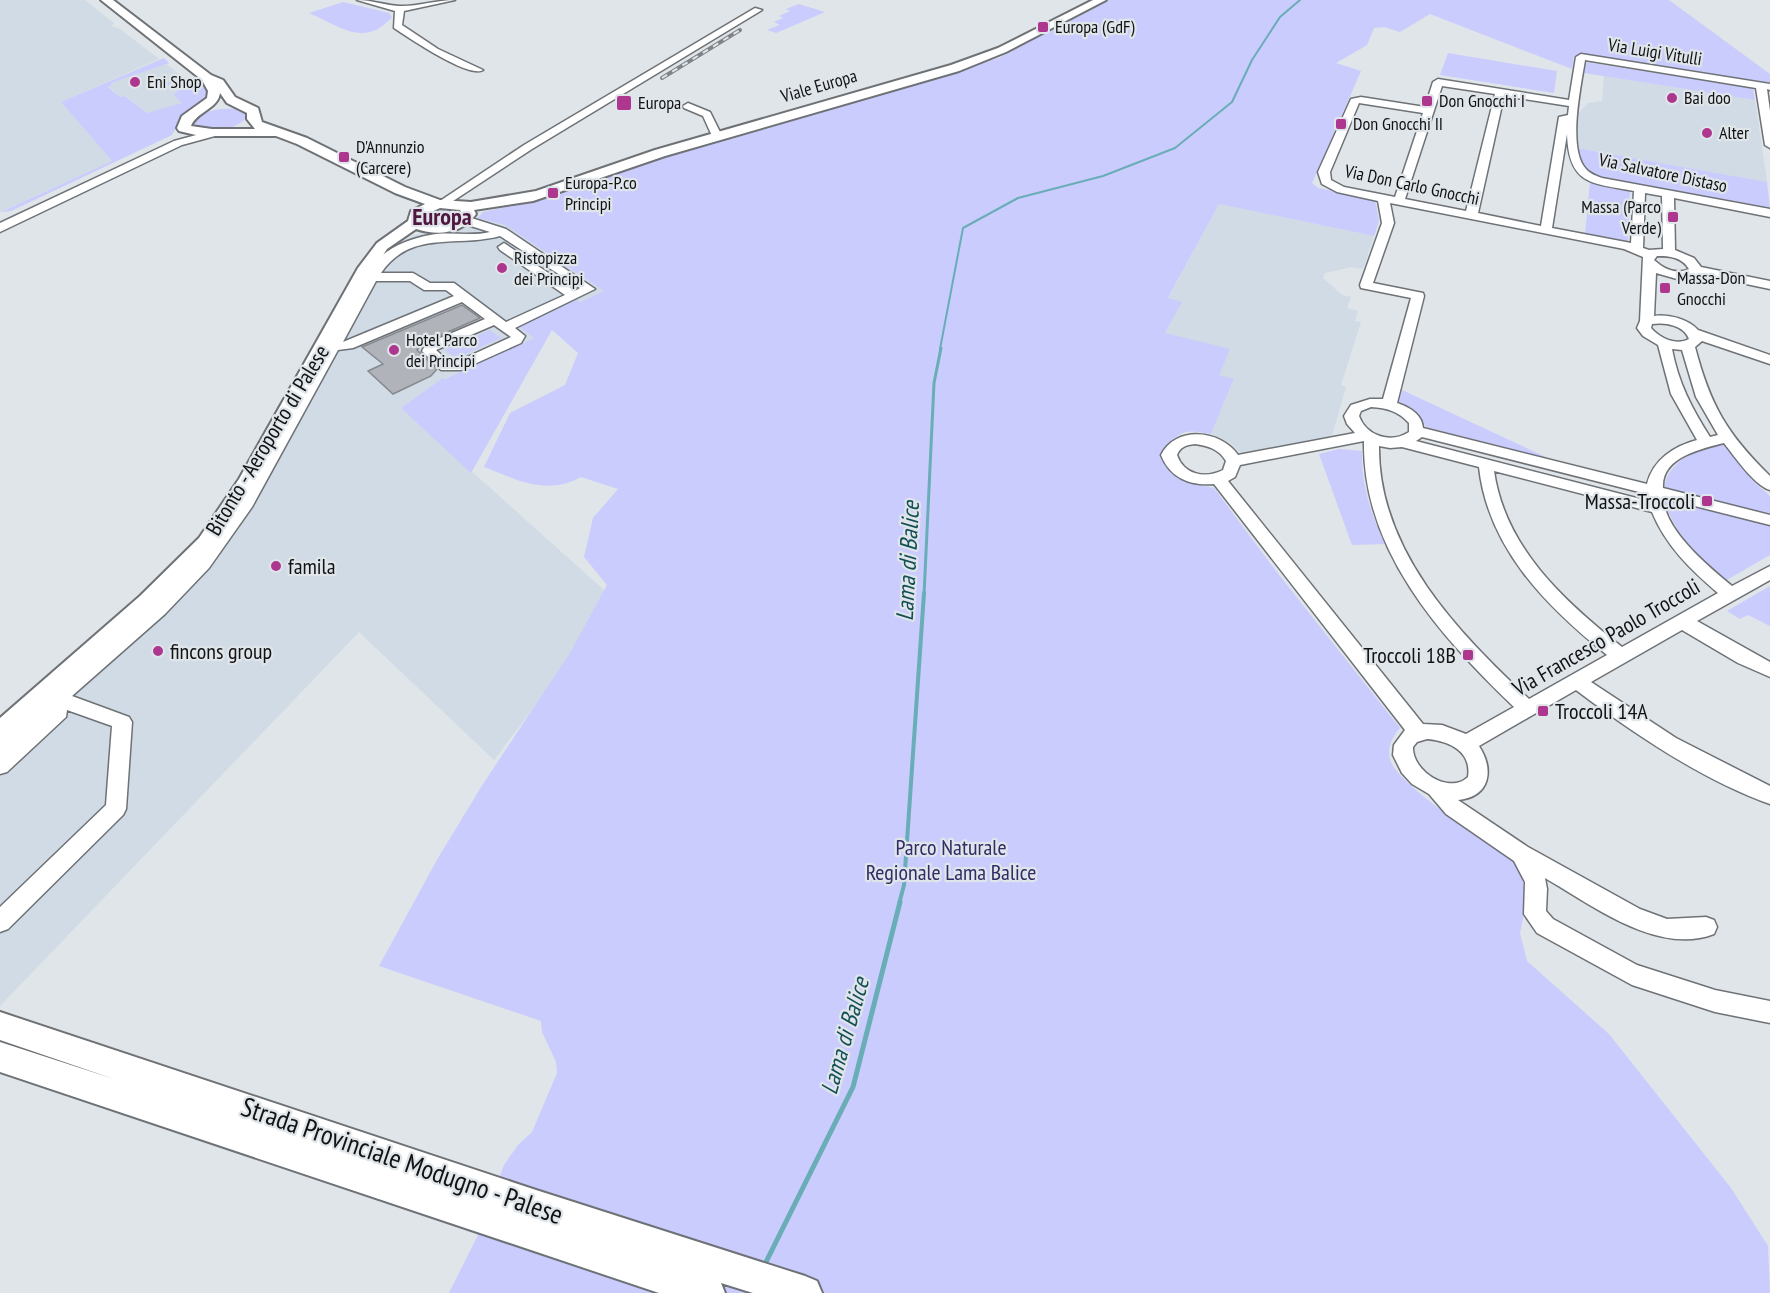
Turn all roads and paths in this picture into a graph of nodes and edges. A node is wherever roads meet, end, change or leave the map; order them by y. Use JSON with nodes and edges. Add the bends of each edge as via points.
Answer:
{"nodes":[{"id":1,"x":106,"y":0,"type":"edge"},
{"id":2,"x":361,"y":0,"type":"edge"},
{"id":3,"x":451,"y":0,"type":"edge"},
{"id":4,"x":1101,"y":0,"type":"edge"},
{"id":5,"x":400,"y":9,"type":"junction"},
{"id":6,"x":758,"y":10,"type":"dead end"},
{"id":7,"x":478,"y":70,"type":"dead end"},
{"id":8,"x":207,"y":78,"type":"junction"},
{"id":9,"x":1765,"y":86,"type":"edge"},
{"id":10,"x":1500,"y":92,"type":"junction"},
{"id":11,"x":1570,"y":104,"type":"junction"},
{"id":12,"x":687,"y":106,"type":"dead end"},
{"id":13,"x":1428,"y":111,"type":"junction"},
{"id":14,"x":249,"y":113,"type":"junction"},
{"id":15,"x":195,"y":114,"type":"junction"},
{"id":16,"x":184,"y":128,"type":"junction"},
{"id":17,"x":556,"y":130,"type":"junction"},
{"id":18,"x":225,"y":132,"type":"junction"},
{"id":19,"x":211,"y":134,"type":"junction"},
{"id":20,"x":576,"y":135,"type":"dead end"},
{"id":21,"x":717,"y":136,"type":"junction"},
{"id":22,"x":294,"y":138,"type":"junction"},
{"id":23,"x":1770,"y":139,"type":"edge"},
{"id":24,"x":1770,"y":145,"type":"edge"},
{"id":25,"x":142,"y":157,"type":"junction"},
{"id":26,"x":478,"y":178,"type":"junction"},
{"id":27,"x":1640,"y":189,"type":"junction"},
{"id":28,"x":400,"y":190,"type":"junction"},
{"id":29,"x":1668,"y":194,"type":"junction"},
{"id":30,"x":1383,"y":198,"type":"junction"},
{"id":31,"x":1399,"y":201,"type":"junction"},
{"id":32,"x":440,"y":204,"type":"junction"},
{"id":33,"x":1770,"y":213,"type":"edge"},
{"id":34,"x":462,"y":215,"type":"junction"},
{"id":35,"x":1471,"y":216,"type":"junction"},
{"id":36,"x":0,"y":221,"type":"edge"},
{"id":37,"x":421,"y":221,"type":"junction"},
{"id":38,"x":0,"y":228,"type":"edge"},
{"id":39,"x":1546,"y":231,"type":"junction"},
{"id":40,"x":496,"y":234,"type":"junction"},
{"id":41,"x":1637,"y":249,"type":"junction"},
{"id":42,"x":1669,"y":253,"type":"junction"},
{"id":43,"x":1653,"y":263,"type":"junction"},
{"id":44,"x":1696,"y":270,"type":"junction"},
{"id":45,"x":566,"y":275,"type":"junction"},
{"id":46,"x":372,"y":277,"type":"junction"},
{"id":47,"x":552,"y":281,"type":"junction"},
{"id":48,"x":1770,"y":285,"type":"edge"},
{"id":49,"x":464,"y":296,"type":"junction"},
{"id":50,"x":574,"y":296,"type":"junction"},
{"id":51,"x":344,"y":308,"type":"junction"},
{"id":52,"x":1653,"y":320,"type":"junction"},
{"id":53,"x":501,"y":323,"type":"junction"},
{"id":54,"x":1691,"y":339,"type":"junction"},
{"id":55,"x":1664,"y":343,"type":"junction"},
{"id":56,"x":327,"y":348,"type":"junction"},
{"id":57,"x":1770,"y":360,"type":"edge"},
{"id":58,"x":1389,"y":405,"type":"junction"},
{"id":59,"x":288,"y":428,"type":"junction"},
{"id":60,"x":1417,"y":430,"type":"junction"},
{"id":61,"x":1369,"y":437,"type":"junction"},
{"id":62,"x":1729,"y":437,"type":"junction"},
{"id":63,"x":1704,"y":440,"type":"junction"},
{"id":64,"x":1401,"y":442,"type":"junction"},
{"id":65,"x":267,"y":445,"type":"junction"},
{"id":66,"x":1234,"y":461,"type":"junction"},
{"id":67,"x":1486,"y":465,"type":"junction"},
{"id":68,"x":1218,"y":479,"type":"junction"},
{"id":69,"x":257,"y":484,"type":"junction"},
{"id":70,"x":1770,"y":485,"type":"edge"},
{"id":71,"x":1653,"y":490,"type":"junction"},
{"id":72,"x":232,"y":507,"type":"junction"},
{"id":73,"x":1656,"y":508,"type":"junction"},
{"id":74,"x":1770,"y":520,"type":"edge"},
{"id":75,"x":1770,"y":572,"type":"edge"},
{"id":76,"x":1731,"y":594,"type":"junction"},
{"id":77,"x":1682,"y":621,"type":"junction"},
{"id":78,"x":1621,"y":656,"type":"junction"},
{"id":79,"x":1770,"y":670,"type":"edge"},
{"id":80,"x":1576,"y":681,"type":"junction"},
{"id":81,"x":57,"y":698,"type":"junction"},
{"id":82,"x":1528,"y":709,"type":"junction"},
{"id":83,"x":0,"y":732,"type":"edge"},
{"id":84,"x":1418,"y":732,"type":"junction"},
{"id":85,"x":1465,"y":744,"type":"junction"},
{"id":86,"x":0,"y":748,"type":"edge"},
{"id":87,"x":0,"y":766,"type":"edge"},
{"id":88,"x":1436,"y":788,"type":"junction"},
{"id":89,"x":1770,"y":795,"type":"edge"},
{"id":90,"x":1521,"y":854,"type":"junction"},
{"id":91,"x":0,"y":922,"type":"edge"},
{"id":92,"x":1706,"y":927,"type":"dead end"},
{"id":93,"x":1770,"y":1012,"type":"edge"},
{"id":94,"x":0,"y":1026,"type":"edge"},
{"id":95,"x":0,"y":1057,"type":"edge"},
{"id":96,"x":531,"y":1218,"type":"junction"},
{"id":97,"x":708,"y":1293,"type":"edge"},
{"id":98,"x":805,"y":1293,"type":"edge"}],
"edges":[{"from":1,"to":8,"type":"main road"},
{"from":2,"to":5,"type":"street"},
{"from":3,"to":5,"type":"street"},
{"from":4,"to":21,"type":"main road","name":"Viale Europa","via":[[963,65]]},
{"from":5,"to":7,"type":"street","via":[[397,26],[435,51]]},
{"from":6,"to":17,"type":"street"},
{"from":8,"to":14,"type":"main road","via":[[219,82],[231,100]]},
{"from":8,"to":15,"type":"main road","via":[[214,91],[213,99]]},
{"from":9,"to":11,"type":"street","name":"Via Luigi Vitulli","via":[[1581,57]]},
{"from":9,"to":23,"type":"street"},
{"from":10,"to":11,"type":"street"},
{"from":10,"to":13,"type":"street","via":[[1438,82]]},
{"from":10,"to":35,"type":"street"},
{"from":11,"to":27,"type":"street","name":"Via Salvatore Distaso","via":[[1572,144],[1583,173],[1599,181]]},
{"from":11,"to":39,"type":"street"},
{"from":12,"to":21,"type":"street","via":[[711,118]]},
{"from":13,"to":30,"type":"street","name":"Via Don Carlo Gnocchi","via":[[1355,101],[1323,176],[1341,190]]},
{"from":13,"to":31,"type":"street"},
{"from":14,"to":15,"type":"main road","via":[[217,107]]},
{"from":14,"to":18,"type":"main road","via":[[240,127]]},
{"from":14,"to":22,"type":"main road","via":[[261,128]]},
{"from":15,"to":16,"type":"main road","via":[[187,119]]},
{"from":16,"to":19,"type":"main road"},
{"from":16,"to":25,"type":"street"},
{"from":17,"to":20,"type":"street"},
{"from":17,"to":26,"type":"street"},
{"from":18,"to":19,"type":"main road"},
{"from":18,"to":22,"type":"main road","via":[[262,132]]},
{"from":19,"to":25,"type":"street"},
{"from":21,"to":34,"type":"main road","name":"Viale Europa","via":[[541,194]]},
{"from":22,"to":28,"type":"main road"},
{"from":23,"to":24,"type":"street"},
{"from":25,"to":36,"type":"street"},
{"from":25,"to":38,"type":"street"},
{"from":26,"to":32,"type":"street"},
{"from":26,"to":34,"type":"street"},
{"from":27,"to":29,"type":"street","name":"Via Salvatore Distaso"},
{"from":27,"to":41,"type":"street"},
{"from":28,"to":32,"type":"main road"},
{"from":28,"to":37,"type":"main road","via":[[414,201]]},
{"from":29,"to":33,"type":"street","name":"Via Salvatore Distaso"},
{"from":29,"to":42,"type":"street"},
{"from":30,"to":31,"type":"street","name":"Via Don Carlo Gnocchi"},
{"from":30,"to":58,"type":"street","via":[[1388,223],[1366,285],[1418,296]]},
{"from":31,"to":35,"type":"street","name":"Via Don Carlo Gnocchi"},
{"from":32,"to":34,"type":"main road"},
{"from":32,"to":37,"type":"main road"},
{"from":34,"to":37,"type":"main road"},
{"from":34,"to":40,"type":"street"},
{"from":35,"to":39,"type":"street","name":"Via Don Carlo Gnocchi"},
{"from":37,"to":51,"type":"main road","name":"Bitonto - Aeroporto di Palese","via":[[406,237],[379,251]]},
{"from":39,"to":41,"type":"street","name":"Via Don Carlo Gnocchi"},
{"from":40,"to":45,"type":"street"},
{"from":40,"to":46,"type":"street","via":[[432,238],[409,244],[384,260]]},
{"from":40,"to":47,"type":"street"},
{"from":41,"to":43,"type":"street","name":"Via Don Carlo Gnocchi"},
{"from":42,"to":43,"type":"street"},
{"from":42,"to":44,"type":"street","via":[[1688,259]]},
{"from":43,"to":44,"type":"street","via":[[1683,275]]},
{"from":43,"to":52,"type":"street"},
{"from":44,"to":48,"type":"street"},
{"from":45,"to":47,"type":"street"},
{"from":45,"to":50,"type":"street","via":[[589,289]]},
{"from":46,"to":49,"type":"street","via":[[413,277],[426,287],[449,286]]},
{"from":46,"to":51,"type":"street"},
{"from":46,"to":56,"type":"street"},
{"from":47,"to":50,"type":"street"},
{"from":49,"to":53,"type":"street"},
{"from":49,"to":56,"type":"street","via":[[354,342]]},
{"from":50,"to":53,"type":"street"},
{"from":51,"to":56,"type":"main road","name":"Bitonto - Aeroporto di Palese"},
{"from":52,"to":54,"type":"street","via":[[1683,325]]},
{"from":52,"to":55,"type":"street","via":[[1644,328]]},
{"from":53,"to":53,"type":"street","via":[[431,348],[429,351],[446,367],[456,367],[516,340],[518,336]]},
{"from":54,"to":55,"type":"street"},
{"from":54,"to":57,"type":"street"},
{"from":54,"to":62,"type":"street","via":[[1696,376],[1707,405]]},
{"from":55,"to":63,"type":"street","via":[[1670,379]]},
{"from":56,"to":59,"type":"street"},
{"from":56,"to":65,"type":"main road","name":"Bitonto - Aeroporto di Palese"},
{"from":58,"to":60,"type":"street","via":[[1410,416]]},
{"from":58,"to":61,"type":"street","via":[[1370,403],[1352,411],[1351,421],[1356,429]]},
{"from":59,"to":65,"type":"street"},
{"from":59,"to":69,"type":"street"},
{"from":60,"to":64,"type":"street","via":[[1414,437]]},
{"from":60,"to":71,"type":"street"},
{"from":61,"to":64,"type":"street"},
{"from":61,"to":66,"type":"street"},
{"from":61,"to":82,"type":"street","via":[[1378,499],[1409,571],[1451,631]]},
{"from":62,"to":63,"type":"street"},
{"from":62,"to":70,"type":"street"},
{"from":63,"to":71,"type":"street","via":[[1685,447],[1664,463]]},
{"from":64,"to":67,"type":"street"},
{"from":65,"to":72,"type":"main road","name":"Bitonto - Aeroporto di Palese"},
{"from":66,"to":68,"type":"street","via":[[1230,473]]},
{"from":66,"to":68,"type":"street","via":[[1225,448],[1206,440],[1185,440],[1171,448],[1170,462],[1183,474]]},
{"from":67,"to":73,"type":"street"},
{"from":67,"to":78,"type":"street","via":[[1490,495],[1504,529],[1527,565],[1570,614]]},
{"from":68,"to":84,"type":"street"},
{"from":69,"to":72,"type":"street"},
{"from":69,"to":81,"type":"street","via":[[228,532],[184,585]]},
{"from":71,"to":73,"type":"street"},
{"from":71,"to":74,"type":"street"},
{"from":72,"to":81,"type":"main road","name":"Bitonto - Aeroporto di Palese","via":[[183,569]]},
{"from":73,"to":76,"type":"street","via":[[1678,546]]},
{"from":75,"to":76,"type":"street","name":"Via Francesco Paolo Troccoli"},
{"from":76,"to":77,"type":"street","name":"Via Francesco Paolo Troccoli"},
{"from":77,"to":78,"type":"street","name":"Via Francesco Paolo Troccoli"},
{"from":77,"to":79,"type":"street"},
{"from":78,"to":80,"type":"street","name":"Via Francesco Paolo Troccoli"},
{"from":80,"to":82,"type":"street","name":"Via Francesco Paolo Troccoli"},
{"from":80,"to":89,"type":"street","via":[[1671,746]]},
{"from":81,"to":83,"type":"main road","name":"Bitonto - Aeroporto di Palese"},
{"from":81,"to":86,"type":"street"},
{"from":81,"to":87,"type":"street"},
{"from":81,"to":91,"type":"street","via":[[122,722],[116,808]]},
{"from":82,"to":85,"type":"street","name":"Via Francesco Paolo Troccoli"},
{"from":84,"to":85,"type":"street","via":[[1438,731]]},
{"from":84,"to":88,"type":"street","via":[[1403,744],[1405,764],[1412,774]]},
{"from":85,"to":88,"type":"street","via":[[1480,766],[1476,783],[1459,791]]},
{"from":88,"to":90,"type":"street","via":[[1453,808]]},
{"from":90,"to":92,"type":"street","via":[[1633,917],[1667,929]]},
{"from":90,"to":93,"type":"street","via":[[1532,868],[1538,891],[1535,914],[1545,926],[1632,974],[1716,1001]]},
{"from":94,"to":96,"type":"main road","name":"Strada Provinciale Modugno - Palese"},
{"from":95,"to":96,"type":"main road","name":"Strada Provinciale Modugno - Palese"},
{"from":96,"to":97,"type":"main road","name":"Strada Provinciale Modugno - Palese"},
{"from":96,"to":98,"type":"main road","name":"Strada Provinciale Modugno - Palese"}]}
